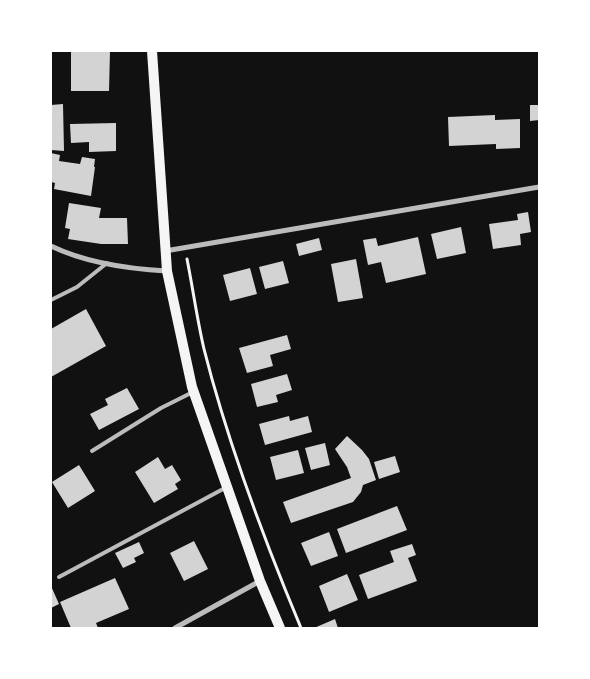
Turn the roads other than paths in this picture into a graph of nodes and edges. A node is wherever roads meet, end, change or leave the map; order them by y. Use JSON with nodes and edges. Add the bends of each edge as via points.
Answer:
{"nodes":[{"id":1,"x":152,"y":51,"type":"edge"},
{"id":2,"x":539,"y":187,"type":"edge"},
{"id":3,"x":51,"y":246,"type":"edge"},
{"id":4,"x":165,"y":251,"type":"junction"},
{"id":5,"x":106,"y":263,"type":"junction"},
{"id":6,"x":167,"y":272,"type":"junction"},
{"id":7,"x":51,"y":300,"type":"edge"},
{"id":8,"x":193,"y":392,"type":"junction"},
{"id":9,"x":92,"y":451,"type":"dead end"},
{"id":10,"x":227,"y":487,"type":"junction"},
{"id":11,"x":58,"y":576,"type":"dead end"},
{"id":12,"x":260,"y":581,"type":"junction"},
{"id":13,"x":175,"y":628,"type":"edge"},
{"id":14,"x":280,"y":628,"type":"edge"}],
"edges":[{"from":1,"to":4,"type":"main road"},
{"from":2,"to":4,"type":"street"},
{"from":3,"to":5,"type":"street","via":[[68,254]]},
{"from":4,"to":6,"type":"main road"},
{"from":5,"to":6,"type":"street"},
{"from":5,"to":7,"type":"lane","via":[[78,287]]},
{"from":6,"to":8,"type":"main road"},
{"from":8,"to":9,"type":"lane"},
{"from":8,"to":10,"type":"main road"},
{"from":10,"to":11,"type":"lane"},
{"from":10,"to":12,"type":"main road"},
{"from":12,"to":13,"type":"street"},
{"from":12,"to":14,"type":"main road"}]}
